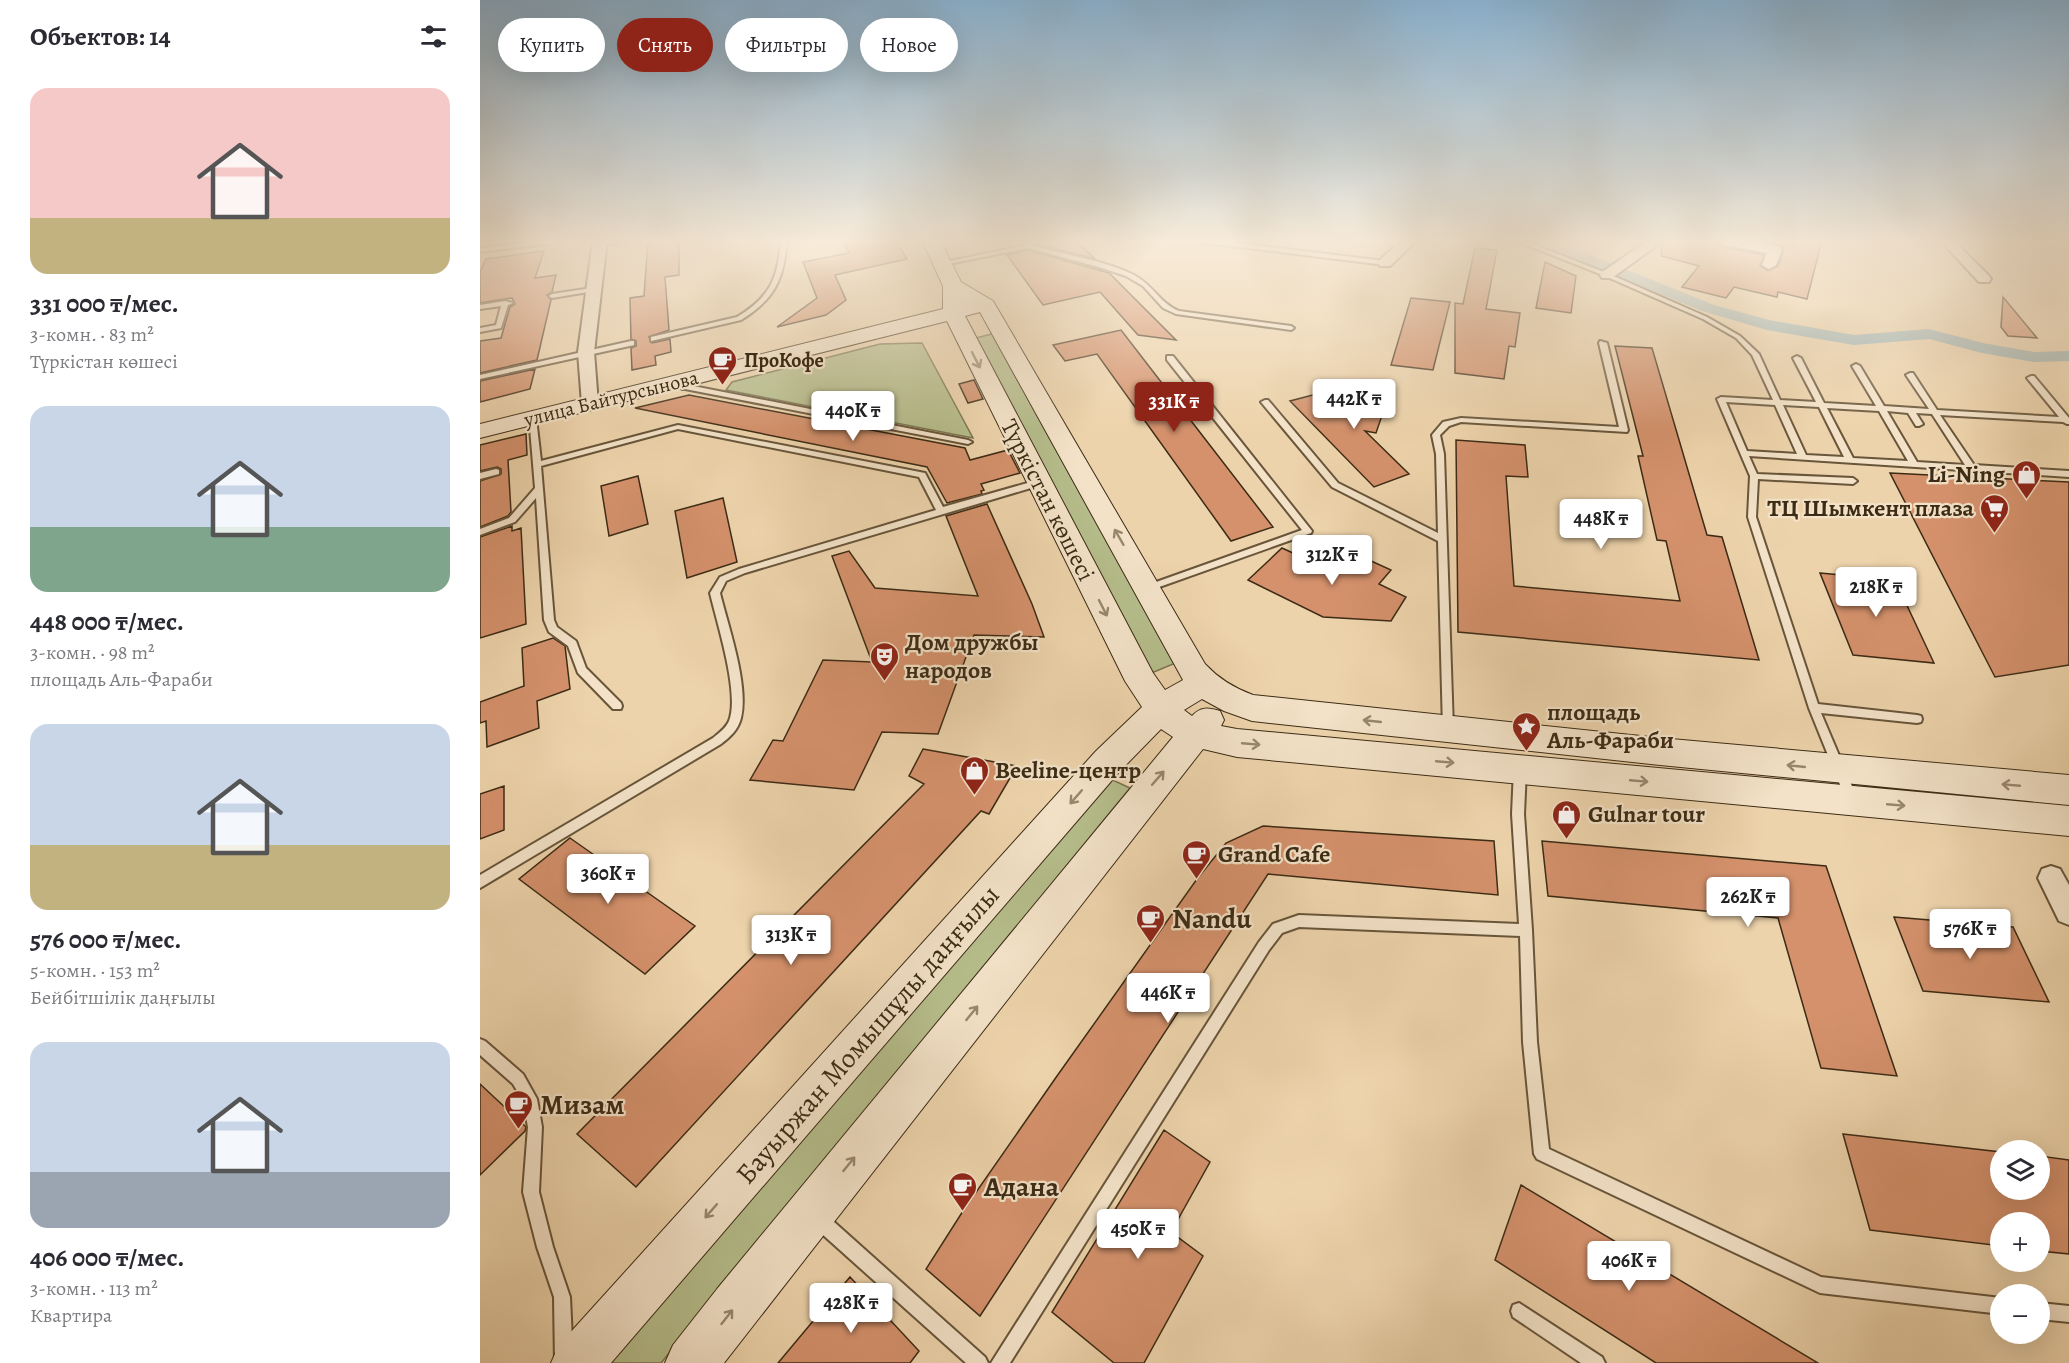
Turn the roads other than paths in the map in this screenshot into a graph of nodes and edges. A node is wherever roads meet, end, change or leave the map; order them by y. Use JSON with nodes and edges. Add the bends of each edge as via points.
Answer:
{"nodes":[{"id":1,"x":504,"y":304,"type":"edge"},
{"id":2,"x":508,"y":304,"type":"edge"},
{"id":3,"x":591,"y":304,"type":"edge"},
{"id":4,"x":761,"y":304,"type":"edge"},
{"id":5,"x":952,"y":304,"type":"edge"},
{"id":6,"x":1161,"y":304,"type":"edge"},
{"id":7,"x":1672,"y":304,"type":"edge"},
{"id":8,"x":986,"y":305,"type":"joint"},
{"id":9,"x":480,"y":307,"type":"edge"},
{"id":10,"x":953,"y":313,"type":"junction"},
{"id":11,"x":1292,"y":328,"type":"dead end"},
{"id":12,"x":480,"y":330,"type":"edge"},
{"id":13,"x":654,"y":339,"type":"dead end"},
{"id":14,"x":631,"y":343,"type":"dead end"},
{"id":15,"x":1603,"y":343,"type":"dead end"},
{"id":16,"x":586,"y":352,"type":"junction"},
{"id":17,"x":1170,"y":358,"type":"dead end"},
{"id":18,"x":1797,"y":358,"type":"dead end"},
{"id":19,"x":1856,"y":366,"type":"dead end"},
{"id":20,"x":1910,"y":375,"type":"dead end"},
{"id":21,"x":480,"y":377,"type":"edge"},
{"id":22,"x":2031,"y":378,"type":"dead end"},
{"id":23,"x":682,"y":380,"type":"junction"},
{"id":24,"x":1265,"y":402,"type":"dead end"},
{"id":25,"x":1778,"y":403,"type":"junction"},
{"id":26,"x":590,"y":404,"type":"junction"},
{"id":27,"x":1822,"y":405,"type":"junction"},
{"id":28,"x":1881,"y":409,"type":"junction"},
{"id":29,"x":1911,"y":410,"type":"junction"},
{"id":30,"x":1934,"y":412,"type":"junction"},
{"id":31,"x":532,"y":418,"type":"junction"},
{"id":32,"x":2067,"y":421,"type":"edge"},
{"id":33,"x":1919,"y":424,"type":"dead end"},
{"id":34,"x":480,"y":431,"type":"edge"},
{"id":35,"x":968,"y":442,"type":"dead end"},
{"id":36,"x":1744,"y":453,"type":"junction"},
{"id":37,"x":1803,"y":457,"type":"junction"},
{"id":38,"x":1850,"y":460,"type":"junction"},
{"id":39,"x":1914,"y":464,"type":"junction"},
{"id":40,"x":537,"y":465,"type":"junction"},
{"id":41,"x":1971,"y":467,"type":"junction"},
{"id":42,"x":496,"y":472,"type":"dead end"},
{"id":43,"x":2069,"y":474,"type":"edge"},
{"id":44,"x":1754,"y":476,"type":"junction"},
{"id":45,"x":480,"y":477,"type":"edge"},
{"id":46,"x":1853,"y":481,"type":"dead end"},
{"id":47,"x":1038,"y":483,"type":"junction"},
{"id":48,"x":540,"y":488,"type":"junction"},
{"id":49,"x":940,"y":511,"type":"junction"},
{"id":50,"x":480,"y":532,"type":"edge"},
{"id":51,"x":1442,"y":539,"type":"junction"},
{"id":52,"x":1148,"y":588,"type":"junction"},
{"id":53,"x":1215,"y":691,"type":"junction"},
{"id":54,"x":616,"y":706,"type":"dead end"},
{"id":55,"x":1814,"y":708,"type":"junction"},
{"id":56,"x":1160,"y":709,"type":"junction"},
{"id":57,"x":1917,"y":719,"type":"dead end"},
{"id":58,"x":1448,"y":729,"type":"junction"},
{"id":59,"x":1196,"y":735,"type":"junction"},
{"id":60,"x":1520,"y":769,"type":"junction"},
{"id":61,"x":1839,"y":771,"type":"junction"},
{"id":62,"x":2068,"y":796,"type":"edge"},
{"id":63,"x":1852,"y":801,"type":"junction"},
{"id":64,"x":2051,"y":878,"type":"dead end"},
{"id":65,"x":480,"y":882,"type":"edge"},
{"id":66,"x":2069,"y":912,"type":"edge"},
{"id":67,"x":1526,"y":930,"type":"junction"},
{"id":68,"x":480,"y":1046,"type":"edge"},
{"id":69,"x":810,"y":1212,"type":"junction"},
{"id":70,"x":1990,"y":1305,"type":"edge"},
{"id":71,"x":1519,"y":1311,"type":"dead end"},
{"id":72,"x":2050,"y":1312,"type":"edge"},
{"id":73,"x":2069,"y":1314,"type":"edge"},
{"id":74,"x":564,"y":1363,"type":"edge"},
{"id":75,"x":576,"y":1363,"type":"edge"},
{"id":76,"x":691,"y":1363,"type":"edge"},
{"id":77,"x":980,"y":1363,"type":"edge"},
{"id":78,"x":1000,"y":1363,"type":"edge"},
{"id":79,"x":1596,"y":1363,"type":"edge"}],
"edges":[{"from":1,"to":9,"type":"lane"},
{"from":2,"to":12,"type":"lane","via":[[499,327]]},
{"from":3,"to":16,"type":"street"},
{"from":4,"to":13,"type":"lane","via":[[739,319]]},
{"from":5,"to":10,"type":"main road","name":"Түркістан көшесі"},
{"from":6,"to":11,"type":"lane","via":[[1172,311]]},
{"from":7,"to":25,"type":"lane","via":[[1738,337],[1755,354]]},
{"from":8,"to":10,"type":"main road","name":"улица Байтурсынова"},
{"from":52,"to":8,"type":"main road","name":"Түркістан көшесі","one_way":true},
{"from":10,"to":23,"type":"main road","name":"улица Байтурсынова"},
{"from":10,"to":47,"type":"main road","name":"Түркістан көшесі","one_way":true},
{"from":14,"to":16,"type":"lane"},
{"from":15,"to":51,"type":"lane","via":[[1624,430],[1461,420],[1446,424],[1436,435]]},
{"from":16,"to":21,"type":"lane"},
{"from":16,"to":26,"type":"street"},
{"from":17,"to":52,"type":"lane","via":[[1308,531]]},
{"from":18,"to":27,"type":"lane"},
{"from":19,"to":28,"type":"lane"},
{"from":20,"to":30,"type":"lane"},
{"from":22,"to":32,"type":"lane"},
{"from":23,"to":26,"type":"main road","name":"улица Байтурсынова"},
{"from":23,"to":35,"type":"lane","via":[[685,387]]},
{"from":24,"to":51,"type":"lane","via":[[1335,485]]},
{"from":25,"to":27,"type":"lane"},
{"from":25,"to":36,"type":"lane","via":[[1721,399]]},
{"from":25,"to":37,"type":"lane"},
{"from":26,"to":31,"type":"main road","name":"улица Байтурсынова"},
{"from":27,"to":28,"type":"lane"},
{"from":27,"to":38,"type":"lane"},
{"from":28,"to":29,"type":"lane"},
{"from":28,"to":39,"type":"lane"},
{"from":29,"to":30,"type":"lane"},
{"from":29,"to":33,"type":"lane"},
{"from":30,"to":32,"type":"lane"},
{"from":30,"to":41,"type":"lane"},
{"from":31,"to":34,"type":"main road","name":"улица Байтурсынова"},
{"from":31,"to":40,"type":"lane"},
{"from":36,"to":37,"type":"lane"},
{"from":36,"to":44,"type":"lane"},
{"from":37,"to":38,"type":"lane"},
{"from":38,"to":39,"type":"lane"},
{"from":39,"to":41,"type":"lane"},
{"from":40,"to":48,"type":"lane"},
{"from":40,"to":49,"type":"lane","via":[[678,427],[922,475]]},
{"from":41,"to":43,"type":"lane"},
{"from":42,"to":45,"type":"lane"},
{"from":44,"to":46,"type":"lane"},
{"from":44,"to":55,"type":"lane","via":[[1752,517]]},
{"from":47,"to":49,"type":"lane"},
{"from":47,"to":56,"type":"main road","name":"Түркістан көшесі","one_way":true,"via":[[1141,681]]},
{"from":48,"to":50,"type":"lane","via":[[512,520]]},
{"from":48,"to":54,"type":"lane","via":[[549,620],[553,629],[572,644],[582,670]]},
{"from":49,"to":65,"type":"lane","via":[[723,579],[715,592],[736,691],[735,719],[729,731]]},
{"from":51,"to":58,"type":"lane"},
{"from":52,"to":53,"type":"main road","name":"Түркістан көшесі","via":[[1188,662]]},
{"from":53,"to":56,"type":"main road"},
{"from":58,"to":53,"type":"main road","one_way":true,"via":[[1252,708]]},
{"from":53,"to":59,"type":"main road"},
{"from":55,"to":57,"type":"lane"},
{"from":55,"to":61,"type":"lane"},
{"from":56,"to":59,"type":"main road","via":[[1174,723]]},
{"from":56,"to":75,"type":"main road","name":"Бауыржан Момышұлы даңғылы","one_way":true,"via":[[1101,770]]},
{"from":61,"to":58,"type":"main road","one_way":true},
{"from":59,"to":60,"type":"main road","one_way":true},
{"from":69,"to":59,"type":"main road","one_way":true,"via":[[1093,865],[1152,784]]},
{"from":60,"to":63,"type":"main road","one_way":true},
{"from":60,"to":67,"type":"lane","via":[[1518,814]]},
{"from":62,"to":61,"type":"main road","one_way":true},
{"from":61,"to":63,"type":"lane"},
{"from":63,"to":62,"type":"main road","one_way":true},
{"from":64,"to":66,"type":"street"},
{"from":67,"to":70,"type":"lane","via":[[1530,1042],[1542,1154],[1820,1285]]},
{"from":67,"to":78,"type":"lane","via":[[1299,921],[1278,928]]},
{"from":68,"to":74,"type":"lane","via":[[518,1079],[530,1099],[535,1127],[531,1192],[562,1297]]},
{"from":76,"to":69,"type":"main road","one_way":true},
{"from":69,"to":77,"type":"lane"},
{"from":71,"to":79,"type":"lane"},
{"from":72,"to":73,"type":"lane"}]}
